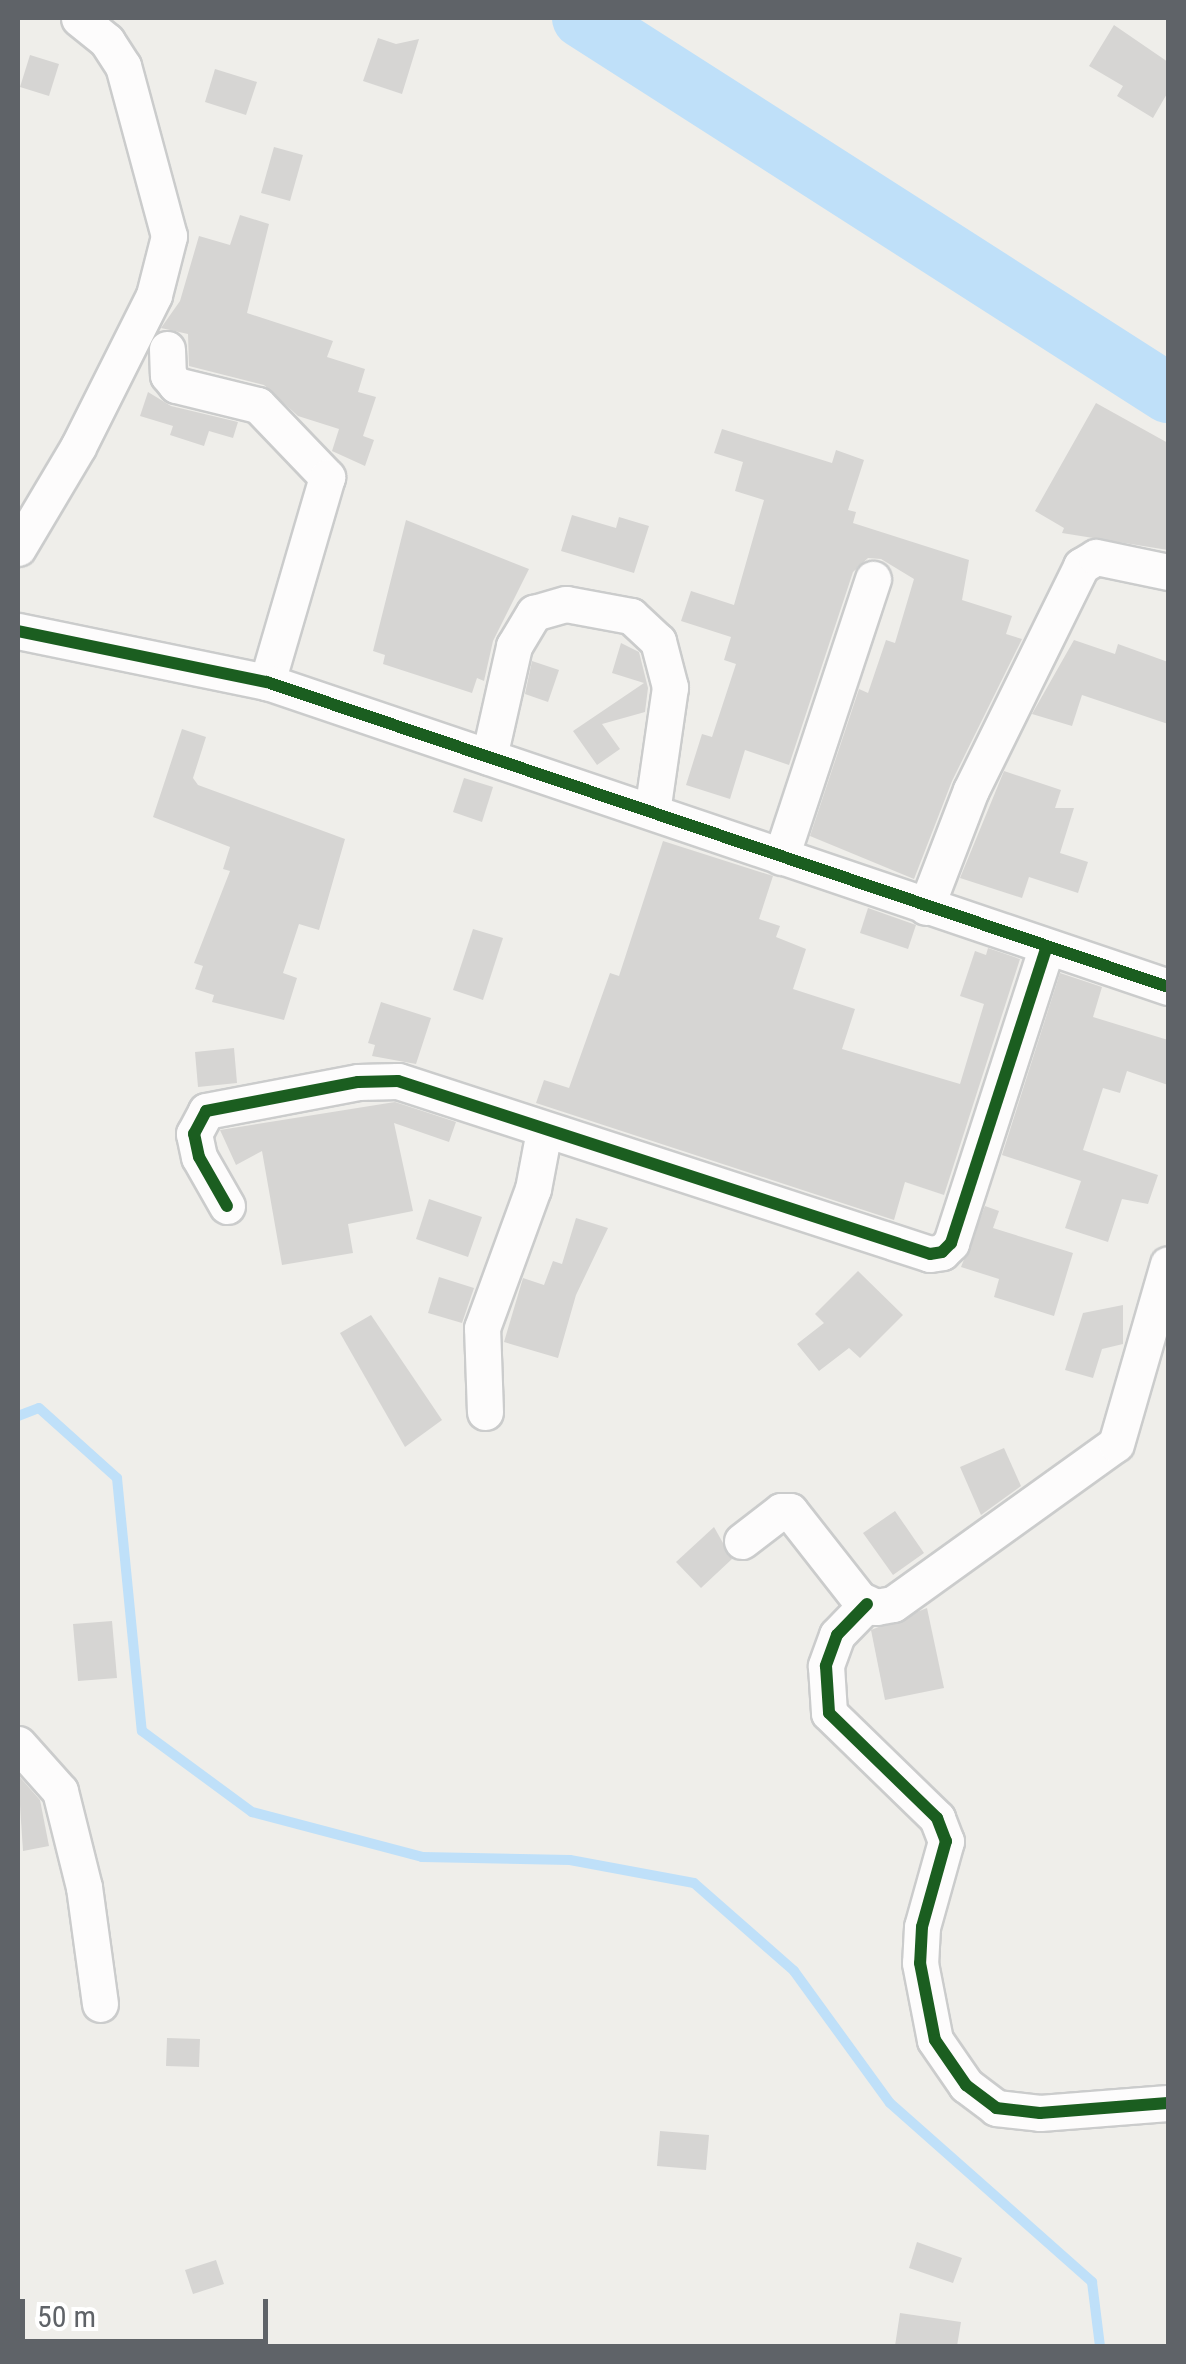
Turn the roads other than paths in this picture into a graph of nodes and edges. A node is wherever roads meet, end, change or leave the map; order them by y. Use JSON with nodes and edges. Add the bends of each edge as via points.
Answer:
{"nodes":[{"id":1,"x":79,"y":18,"type":"edge"},
{"id":2,"x":167,"y":348,"type":"dead end"},
{"id":3,"x":18,"y":548,"type":"edge"},
{"id":4,"x":1168,"y":572,"type":"edge"},
{"id":5,"x":874,"y":579,"type":"dead end"},
{"id":6,"x":18,"y":631,"type":"edge"},
{"id":7,"x":267,"y":682,"type":"junction"},
{"id":8,"x":489,"y":757,"type":"junction"},
{"id":9,"x":652,"y":812,"type":"junction"},
{"id":10,"x":781,"y":857,"type":"junction"},
{"id":11,"x":926,"y":907,"type":"junction"},
{"id":12,"x":1046,"y":948,"type":"junction"},
{"id":13,"x":1168,"y":987,"type":"edge"},
{"id":14,"x":544,"y":1132,"type":"junction"},
{"id":15,"x":227,"y":1206,"type":"dead end"},
{"id":16,"x":1168,"y":1264,"type":"edge"},
{"id":17,"x":485,"y":1412,"type":"dead end"},
{"id":18,"x":742,"y":1540,"type":"dead end"},
{"id":19,"x":867,"y":1604,"type":"junction"},
{"id":20,"x":18,"y":1744,"type":"edge"},
{"id":21,"x":100,"y":2004,"type":"dead end"},
{"id":22,"x":1168,"y":2104,"type":"edge"}],
"edges":[{"from":1,"to":3,"type":"street","via":[[122,66],[169,236],[154,295],[78,447]]},
{"from":2,"to":7,"type":"street","via":[[168,375],[176,385],[258,405],[327,477]]},
{"from":4,"to":11,"type":"street","via":[[1096,557],[1082,566],[971,790]]},
{"from":5,"to":10,"type":"street"},
{"from":6,"to":7,"type":"street"},
{"from":7,"to":8,"type":"street"},
{"from":8,"to":9,"type":"street"},
{"from":8,"to":9,"type":"street","via":[[514,646],[534,612],[566,604],[630,616],[658,642],[670,688]]},
{"from":9,"to":10,"type":"street"},
{"from":10,"to":11,"type":"street"},
{"from":11,"to":12,"type":"street"},
{"from":12,"to":13,"type":"street"},
{"from":12,"to":14,"type":"street","via":[[942,1252],[930,1254]]},
{"from":14,"to":15,"type":"street","via":[[398,1081],[226,1104],[206,1111],[194,1134],[198,1156]]},
{"from":14,"to":17,"type":"street","via":[[533,1190],[482,1328]]},
{"from":16,"to":19,"type":"street","via":[[1125,1424],[1105,1456],[893,1604]]},
{"from":18,"to":19,"type":"street","via":[[781,1511],[790,1512]]},
{"from":19,"to":22,"type":"street","via":[[837,1635],[829,1713],[937,1818],[946,1842],[922,1928],[920,1963],[935,2040],[966,2085],[996,2108],[1040,2113]]},
{"from":20,"to":21,"type":"street","via":[[60,1791],[84,1887]]}]}
